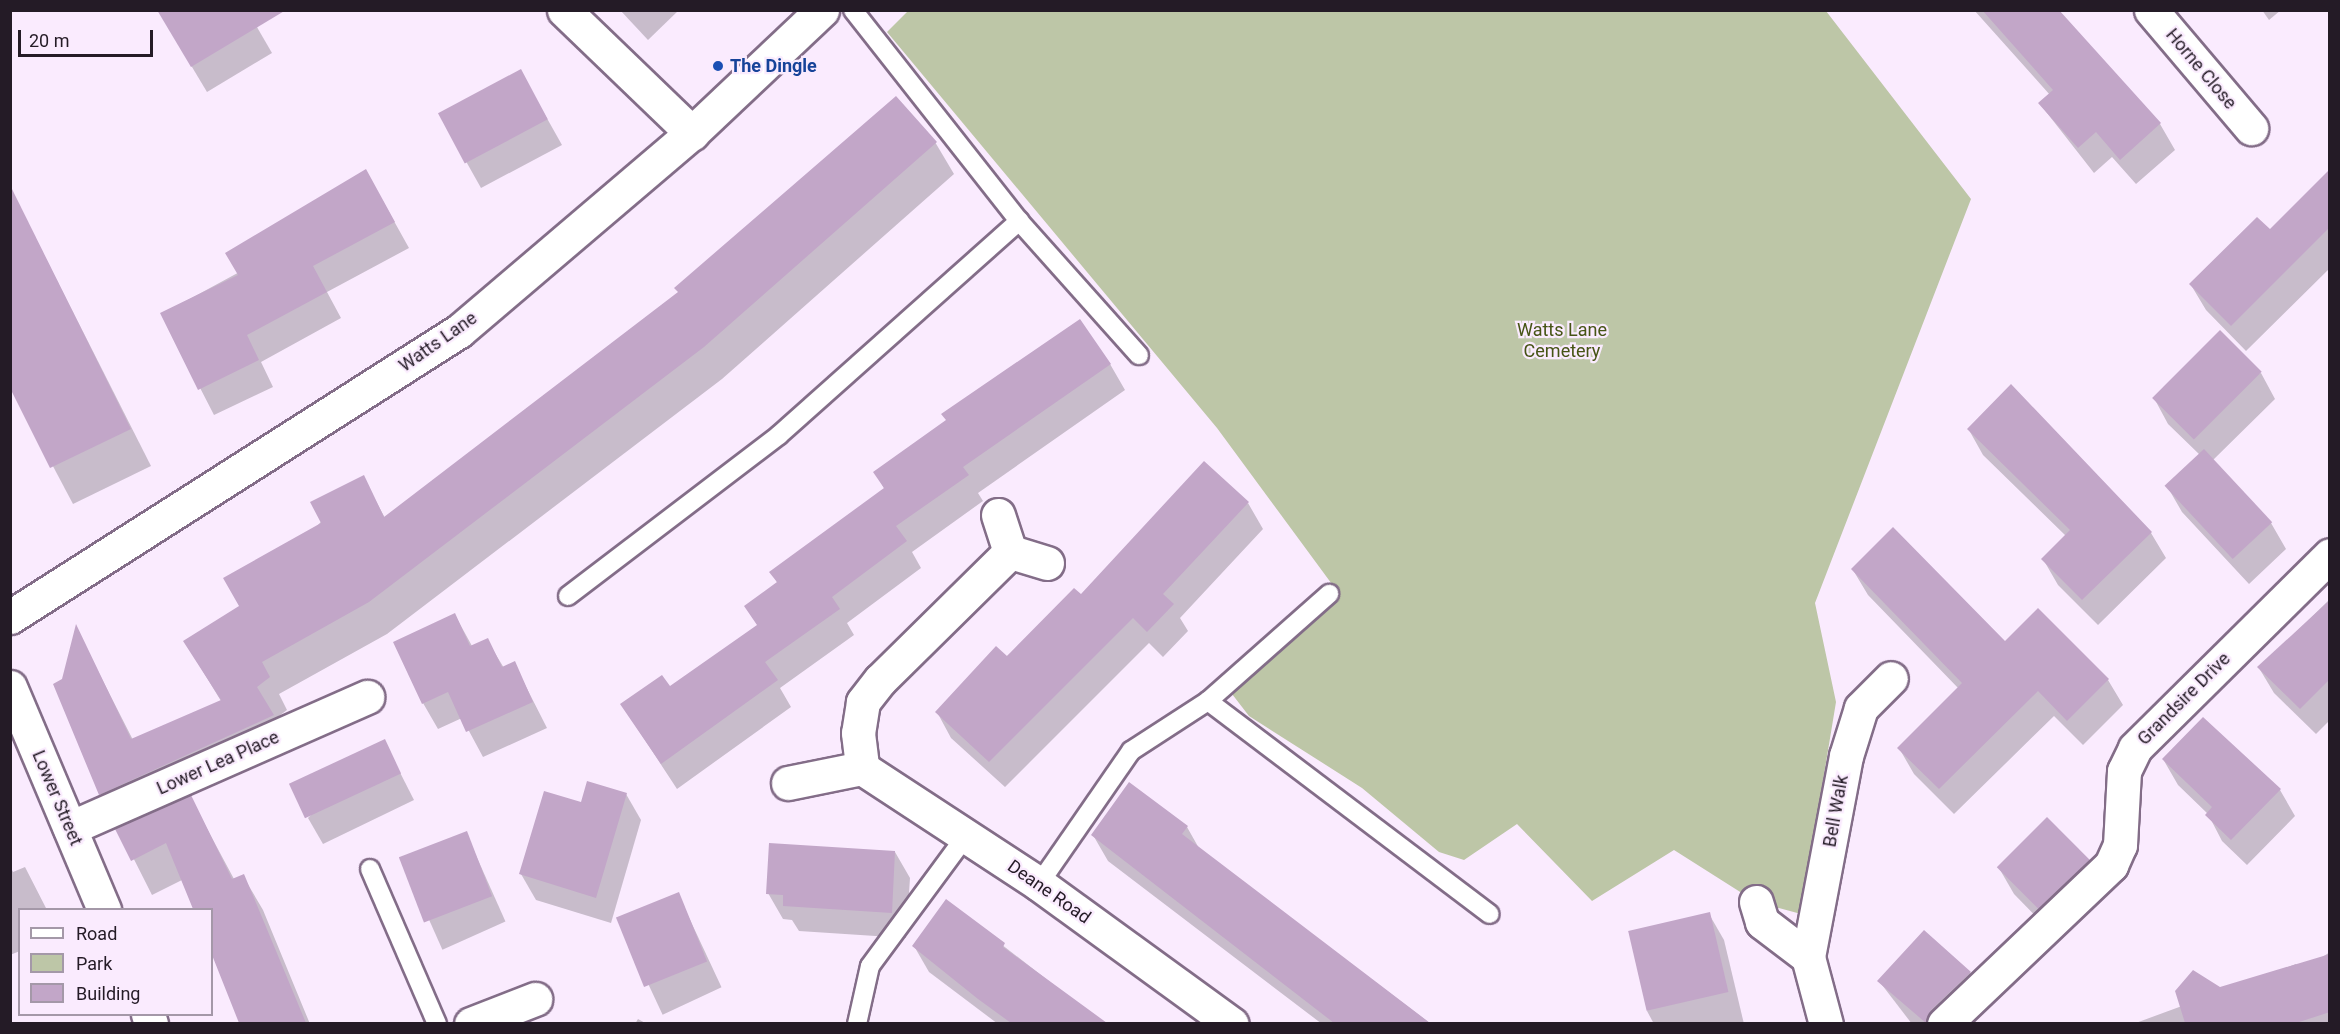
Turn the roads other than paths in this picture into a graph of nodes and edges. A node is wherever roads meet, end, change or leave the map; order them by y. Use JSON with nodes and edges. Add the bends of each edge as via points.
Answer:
{"nodes":[{"id":1,"x":564,"y":10,"type":"edge"},
{"id":2,"x":822,"y":10,"type":"edge"},
{"id":3,"x":853,"y":10,"type":"edge"},
{"id":4,"x":2151,"y":10,"type":"edge"},
{"id":5,"x":2251,"y":128,"type":"dead end"},
{"id":6,"x":692,"y":133,"type":"junction"},
{"id":7,"x":1019,"y":221,"type":"junction"},
{"id":8,"x":1139,"y":355,"type":"dead end"},
{"id":9,"x":998,"y":515,"type":"dead end"},
{"id":10,"x":1010,"y":552,"type":"junction"},
{"id":11,"x":2330,"y":555,"type":"edge"},
{"id":12,"x":1047,"y":563,"type":"dead end"},
{"id":13,"x":1329,"y":594,"type":"dead end"},
{"id":14,"x":567,"y":596,"type":"dead end"},
{"id":15,"x":10,"y":617,"type":"edge"},
{"id":16,"x":1891,"y":678,"type":"dead end"},
{"id":17,"x":10,"y":687,"type":"edge"},
{"id":18,"x":367,"y":697,"type":"dead end"},
{"id":19,"x":1208,"y":701,"type":"junction"},
{"id":20,"x":862,"y":768,"type":"junction"},
{"id":21,"x":788,"y":783,"type":"dead end"},
{"id":22,"x":70,"y":828,"type":"junction"},
{"id":23,"x":966,"y":836,"type":"junction"},
{"id":24,"x":370,"y":869,"type":"dead end"},
{"id":25,"x":1039,"y":884,"type":"junction"},
{"id":26,"x":1756,"y":902,"type":"dead end"},
{"id":27,"x":104,"y":908,"type":"edge"},
{"id":28,"x":1490,"y":914,"type":"dead end"},
{"id":29,"x":1808,"y":957,"type":"junction"},
{"id":30,"x":535,"y":999,"type":"dead end"},
{"id":31,"x":437,"y":1023,"type":"edge"},
{"id":32,"x":471,"y":1023,"type":"edge"},
{"id":33,"x":857,"y":1023,"type":"edge"},
{"id":34,"x":1232,"y":1023,"type":"edge"},
{"id":35,"x":1826,"y":1023,"type":"edge"},
{"id":36,"x":1944,"y":1023,"type":"edge"}],
"edges":[{"from":1,"to":6,"type":"street"},
{"from":2,"to":6,"type":"street","name":"Watts Lane"},
{"from":3,"to":7,"type":"lane"},
{"from":4,"to":5,"type":"street","name":"Horne Close"},
{"from":6,"to":15,"type":"street","name":"Watts Lane","via":[[459,331]]},
{"from":7,"to":8,"type":"lane"},
{"from":7,"to":14,"type":"lane","via":[[779,435]]},
{"from":9,"to":10,"type":"street"},
{"from":10,"to":12,"type":"street"},
{"from":10,"to":20,"type":"street","via":[[863,702],[858,733]]},
{"from":11,"to":36,"type":"street","name":"Grandsire Drive","via":[[2135,748],[2124,771],[2121,845],[2111,865]]},
{"from":13,"to":19,"type":"lane"},
{"from":16,"to":29,"type":"street","name":"Bell Walk","via":[[1861,708],[1846,756]]},
{"from":17,"to":22,"type":"street","name":"Lower Street"},
{"from":18,"to":22,"type":"street","name":"Lower Lea Place"},
{"from":19,"to":25,"type":"lane","via":[[1131,751]]},
{"from":19,"to":28,"type":"lane"},
{"from":20,"to":21,"type":"street"},
{"from":20,"to":23,"type":"street","name":"Deane Road"},
{"from":22,"to":27,"type":"street","name":"Lower Street"},
{"from":23,"to":25,"type":"street","name":"Deane Road"},
{"from":23,"to":33,"type":"lane","via":[[870,966]]},
{"from":24,"to":31,"type":"lane"},
{"from":25,"to":34,"type":"street","name":"Deane Road"},
{"from":26,"to":29,"type":"street","via":[[1762,922]]},
{"from":29,"to":35,"type":"street"},
{"from":30,"to":32,"type":"street"}]}
